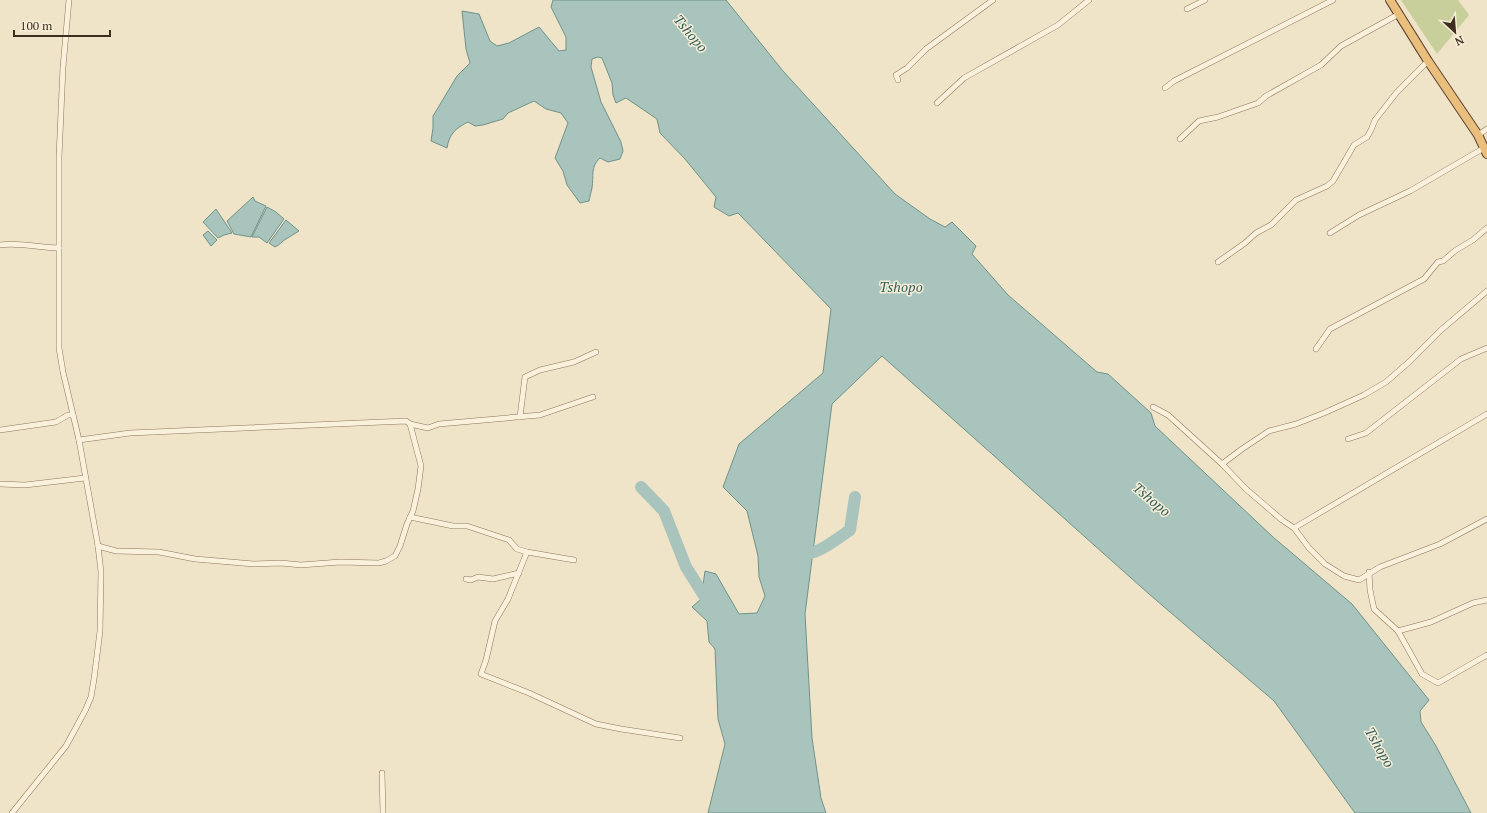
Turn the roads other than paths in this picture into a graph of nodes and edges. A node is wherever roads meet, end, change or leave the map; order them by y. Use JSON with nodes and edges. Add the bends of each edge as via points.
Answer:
{"nodes":[{"id":1,"x":69,"y":0,"type":"edge"},
{"id":2,"x":993,"y":0,"type":"edge"},
{"id":3,"x":1090,"y":0,"type":"edge"},
{"id":4,"x":1205,"y":0,"type":"edge"},
{"id":5,"x":1333,"y":0,"type":"edge"},
{"id":6,"x":1390,"y":0,"type":"edge"},
{"id":7,"x":1187,"y":9,"type":"dead end"},
{"id":8,"x":1399,"y":14,"type":"junction"},
{"id":9,"x":1428,"y":60,"type":"junction"},
{"id":10,"x":898,"y":80,"type":"dead end"},
{"id":11,"x":1165,"y":88,"type":"dead end"},
{"id":12,"x":937,"y":103,"type":"dead end"},
{"id":13,"x":1487,"y":129,"type":"edge"},
{"id":14,"x":1478,"y":136,"type":"junction"},
{"id":15,"x":1180,"y":139,"type":"dead end"},
{"id":16,"x":1486,"y":151,"type":"edge"},
{"id":17,"x":1487,"y":228,"type":"edge"},
{"id":18,"x":1330,"y":233,"type":"dead end"},
{"id":19,"x":0,"y":245,"type":"edge"},
{"id":20,"x":59,"y":248,"type":"junction"},
{"id":21,"x":1218,"y":262,"type":"dead end"},
{"id":22,"x":1487,"y":291,"type":"edge"},
{"id":23,"x":1487,"y":348,"type":"edge"},
{"id":24,"x":1316,"y":349,"type":"dead end"},
{"id":25,"x":596,"y":352,"type":"dead end"},
{"id":26,"x":593,"y":397,"type":"dead end"},
{"id":27,"x":1153,"y":407,"type":"dead end"},
{"id":28,"x":1487,"y":414,"type":"edge"},
{"id":29,"x":73,"y":415,"type":"junction"},
{"id":30,"x":520,"y":417,"type":"junction"},
{"id":31,"x":410,"y":424,"type":"junction"},
{"id":32,"x":0,"y":430,"type":"edge"},
{"id":33,"x":1348,"y":439,"type":"dead end"},
{"id":34,"x":79,"y":440,"type":"junction"},
{"id":35,"x":1222,"y":464,"type":"junction"},
{"id":36,"x":86,"y":478,"type":"junction"},
{"id":37,"x":0,"y":484,"type":"edge"},
{"id":38,"x":410,"y":517,"type":"junction"},
{"id":39,"x":1487,"y":519,"type":"edge"},
{"id":40,"x":1294,"y":528,"type":"junction"},
{"id":41,"x":98,"y":546,"type":"junction"},
{"id":42,"x":527,"y":552,"type":"junction"},
{"id":43,"x":574,"y":560,"type":"dead end"},
{"id":44,"x":1369,"y":572,"type":"junction"},
{"id":45,"x":519,"y":573,"type":"junction"},
{"id":46,"x":466,"y":579,"type":"dead end"},
{"id":47,"x":1487,"y":600,"type":"edge"},
{"id":48,"x":1398,"y":631,"type":"junction"},
{"id":49,"x":1487,"y":655,"type":"edge"},
{"id":50,"x":680,"y":738,"type":"dead end"},
{"id":51,"x":382,"y":773,"type":"dead end"},
{"id":52,"x":12,"y":813,"type":"edge"},
{"id":53,"x":383,"y":813,"type":"edge"}],
"edges":[{"from":1,"to":20,"type":"street","via":[[62,67]]},
{"from":2,"to":10,"type":"street","via":[[926,49],[912,64],[896,75]]},
{"from":3,"to":12,"type":"street","via":[[1058,25],[964,78]]},
{"from":4,"to":7,"type":"street"},
{"from":5,"to":11,"type":"street","via":[[1174,81]]},
{"from":6,"to":8,"type":"highway"},
{"from":8,"to":9,"type":"highway"},
{"from":8,"to":15,"type":"street","via":[[1341,46],[1321,65],[1258,103],[1199,121]]},
{"from":9,"to":14,"type":"highway"},
{"from":9,"to":21,"type":"street","via":[[1397,92],[1375,120],[1367,137],[1354,145],[1333,181],[1296,200],[1271,225],[1256,233]]},
{"from":13,"to":14,"type":"street"},
{"from":14,"to":16,"type":"highway"},
{"from":16,"to":18,"type":"street","via":[[1359,215]]},
{"from":17,"to":24,"type":"street","via":[[1443,261],[1438,262],[1424,280],[1330,329]]},
{"from":19,"to":20,"type":"street"},
{"from":20,"to":29,"type":"street","via":[[59,348]]},
{"from":22,"to":35,"type":"street","via":[[1386,382],[1317,416],[1269,432]]},
{"from":23,"to":33,"type":"street","via":[[1461,359],[1366,433]]},
{"from":25,"to":30,"type":"street","via":[[574,362],[540,370],[525,377]]},
{"from":26,"to":30,"type":"street","via":[[540,415]]},
{"from":27,"to":35,"type":"street","via":[[1168,415]]},
{"from":28,"to":40,"type":"street"},
{"from":29,"to":32,"type":"street","via":[[56,422]]},
{"from":29,"to":34,"type":"street"},
{"from":30,"to":31,"type":"street","via":[[439,424],[428,428]]},
{"from":31,"to":34,"type":"street","via":[[406,421],[130,433]]},
{"from":31,"to":38,"type":"street","via":[[421,466],[417,496]]},
{"from":34,"to":36,"type":"street"},
{"from":35,"to":40,"type":"street","via":[[1246,489]]},
{"from":36,"to":37,"type":"street","via":[[30,484]]},
{"from":36,"to":41,"type":"street"},
{"from":38,"to":41,"type":"street","via":[[395,556],[379,563],[254,564],[195,559],[159,552],[116,551]]},
{"from":38,"to":42,"type":"street","via":[[453,526],[467,526],[509,540],[517,549]]},
{"from":39,"to":44,"type":"street","via":[[1440,544]]},
{"from":40,"to":44,"type":"street","via":[[1325,564],[1341,575],[1358,580]]},
{"from":41,"to":52,"type":"street","via":[[101,572],[100,631],[91,697],[66,746]]},
{"from":42,"to":43,"type":"street"},
{"from":42,"to":45,"type":"street"},
{"from":44,"to":48,"type":"street","via":[[1374,609]]},
{"from":45,"to":46,"type":"street","via":[[493,579]]},
{"from":45,"to":50,"type":"street","via":[[495,621],[481,674],[596,724]]},
{"from":47,"to":48,"type":"street","via":[[1473,603],[1431,622]]},
{"from":48,"to":49,"type":"street","via":[[1422,674],[1438,684]]},
{"from":51,"to":53,"type":"street"}]}
